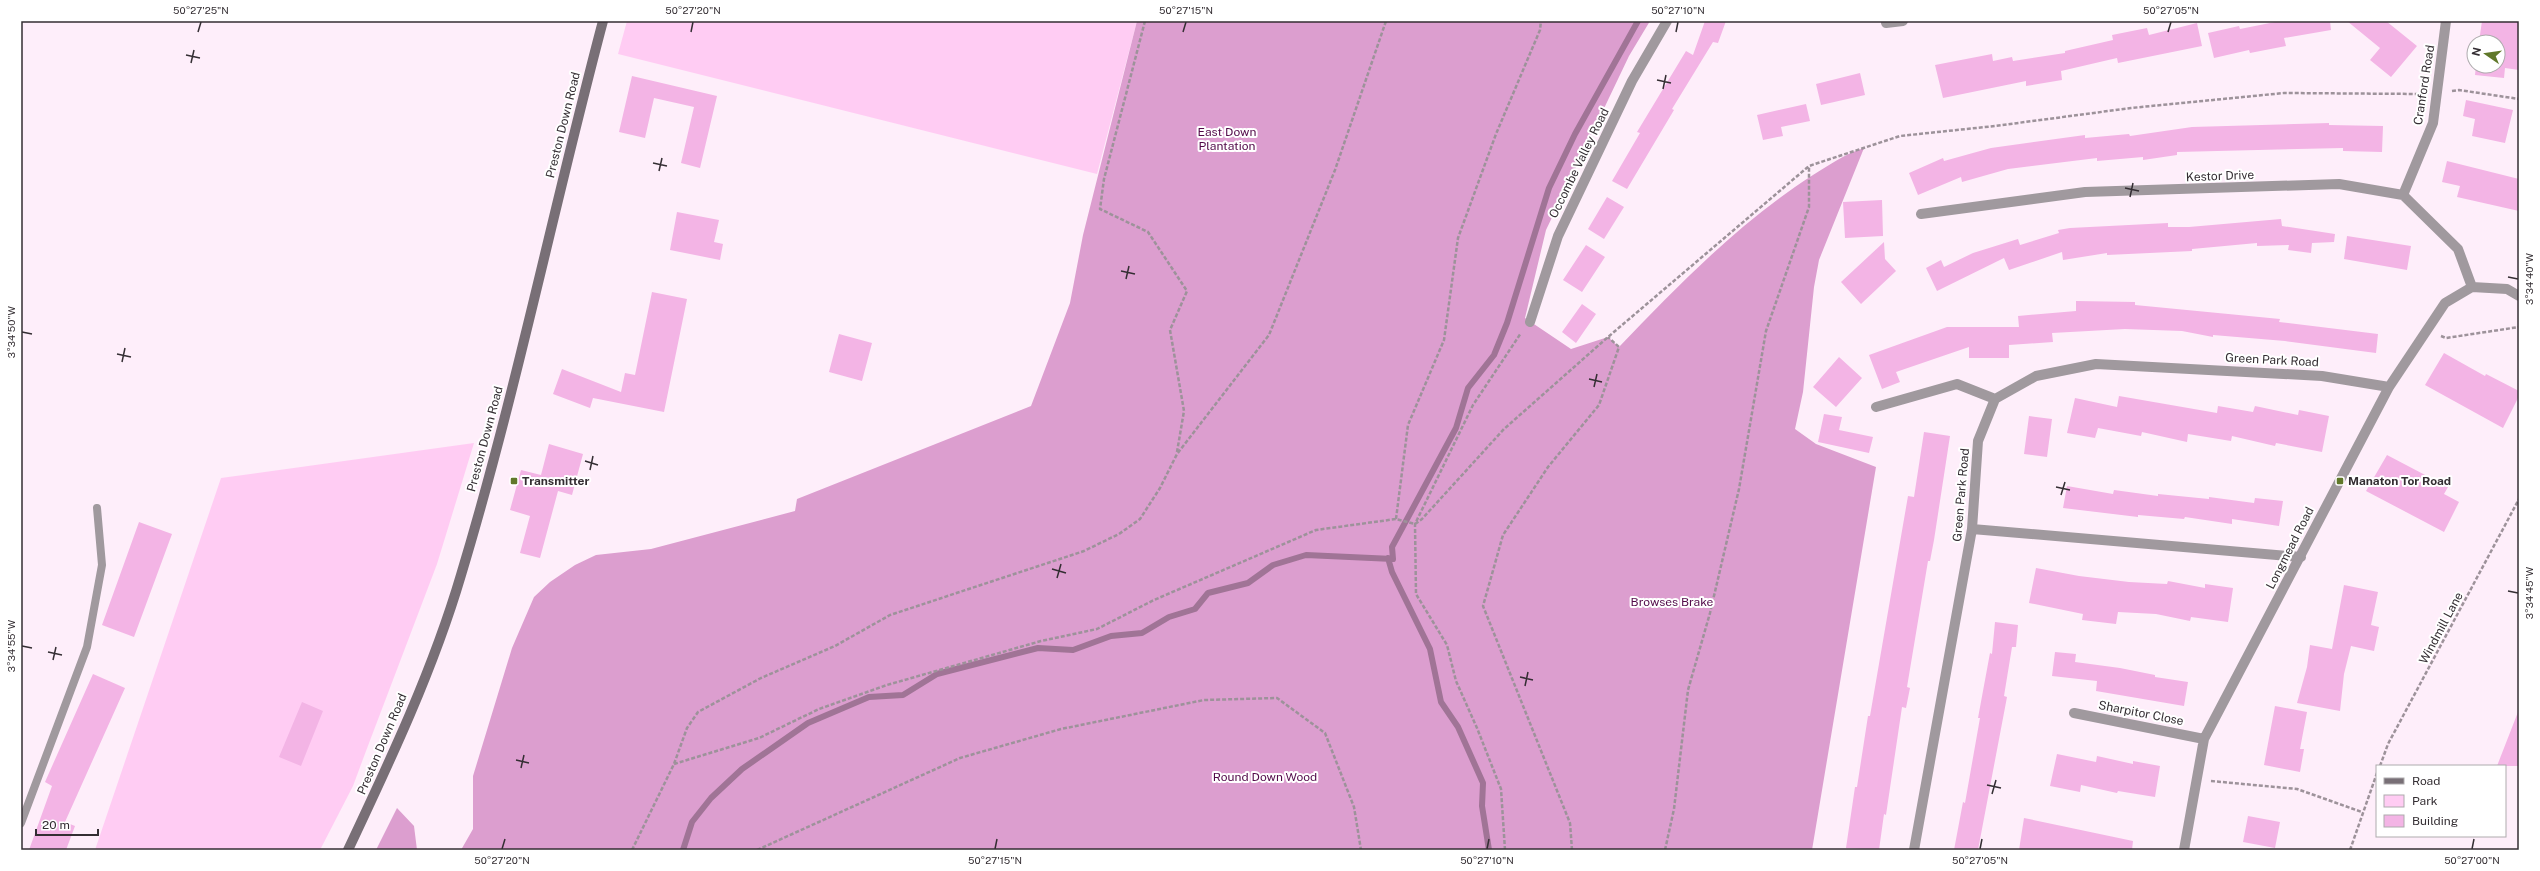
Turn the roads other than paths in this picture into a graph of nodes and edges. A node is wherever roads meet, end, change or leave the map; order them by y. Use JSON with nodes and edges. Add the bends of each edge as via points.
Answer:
{"nodes":[{"id":1,"x":604,"y":21,"type":"edge"},
{"id":2,"x":1667,"y":21,"type":"edge"},
{"id":3,"x":1903,"y":21,"type":"edge"},
{"id":4,"x":2446,"y":21,"type":"edge"},
{"id":5,"x":1886,"y":23,"type":"dead end"},
{"id":6,"x":2402,"y":195,"type":"junction"},
{"id":7,"x":1921,"y":214,"type":"dead end"},
{"id":8,"x":2472,"y":287,"type":"junction"},
{"id":9,"x":2519,"y":296,"type":"edge"},
{"id":10,"x":1530,"y":322,"type":"road end"},
{"id":11,"x":2390,"y":387,"type":"junction"},
{"id":12,"x":1995,"y":399,"type":"junction"},
{"id":13,"x":1876,"y":407,"type":"dead end"},
{"id":14,"x":97,"y":508,"type":"dead end"},
{"id":15,"x":1972,"y":529,"type":"junction"},
{"id":16,"x":2301,"y":557,"type":"junction"},
{"id":17,"x":2074,"y":713,"type":"dead end"},
{"id":18,"x":2204,"y":739,"type":"junction"},
{"id":19,"x":21,"y":823,"type":"edge"},
{"id":20,"x":348,"y":850,"type":"edge"},
{"id":21,"x":1914,"y":850,"type":"edge"},
{"id":22,"x":2184,"y":850,"type":"edge"}],
"edges":[{"from":1,"to":20,"type":"street","name":"Preston Down Road","via":[[493,467],[461,576],[426,674],[384,774]]},
{"from":2,"to":10,"type":"street","name":"Occombe Valley Road","via":[[1632,81],[1558,236]]},
{"from":3,"to":5,"type":"street"},
{"from":4,"to":6,"type":"street","name":"Cranford Road","via":[[2433,124]]},
{"from":6,"to":7,"type":"street","name":"Kestor Drive","via":[[2339,184],[2084,192]]},
{"from":6,"to":8,"type":"street","via":[[2458,249]]},
{"from":8,"to":9,"type":"street","via":[[2507,289]]},
{"from":8,"to":11,"type":"street","name":"Longmead Road","via":[[2446,303]]},
{"from":11,"to":12,"type":"street","name":"Green Park Road","via":[[2322,376],[2096,364],[2036,376]]},
{"from":11,"to":16,"type":"street","name":"Longmead Road","via":[[2339,480]]},
{"from":12,"to":13,"type":"street","via":[[1957,384]]},
{"from":12,"to":15,"type":"street","name":"Green Park Road","via":[[1978,441]]},
{"from":14,"to":19,"type":"lane","via":[[102,565],[87,647]]},
{"from":15,"to":16,"type":"street"},
{"from":15,"to":21,"type":"street","name":"Green Park Road"},
{"from":16,"to":18,"type":"street","name":"Longmead Road"},
{"from":17,"to":18,"type":"street","name":"Sharpitor Close"},
{"from":18,"to":22,"type":"street","name":"Longmead Road"}]}
